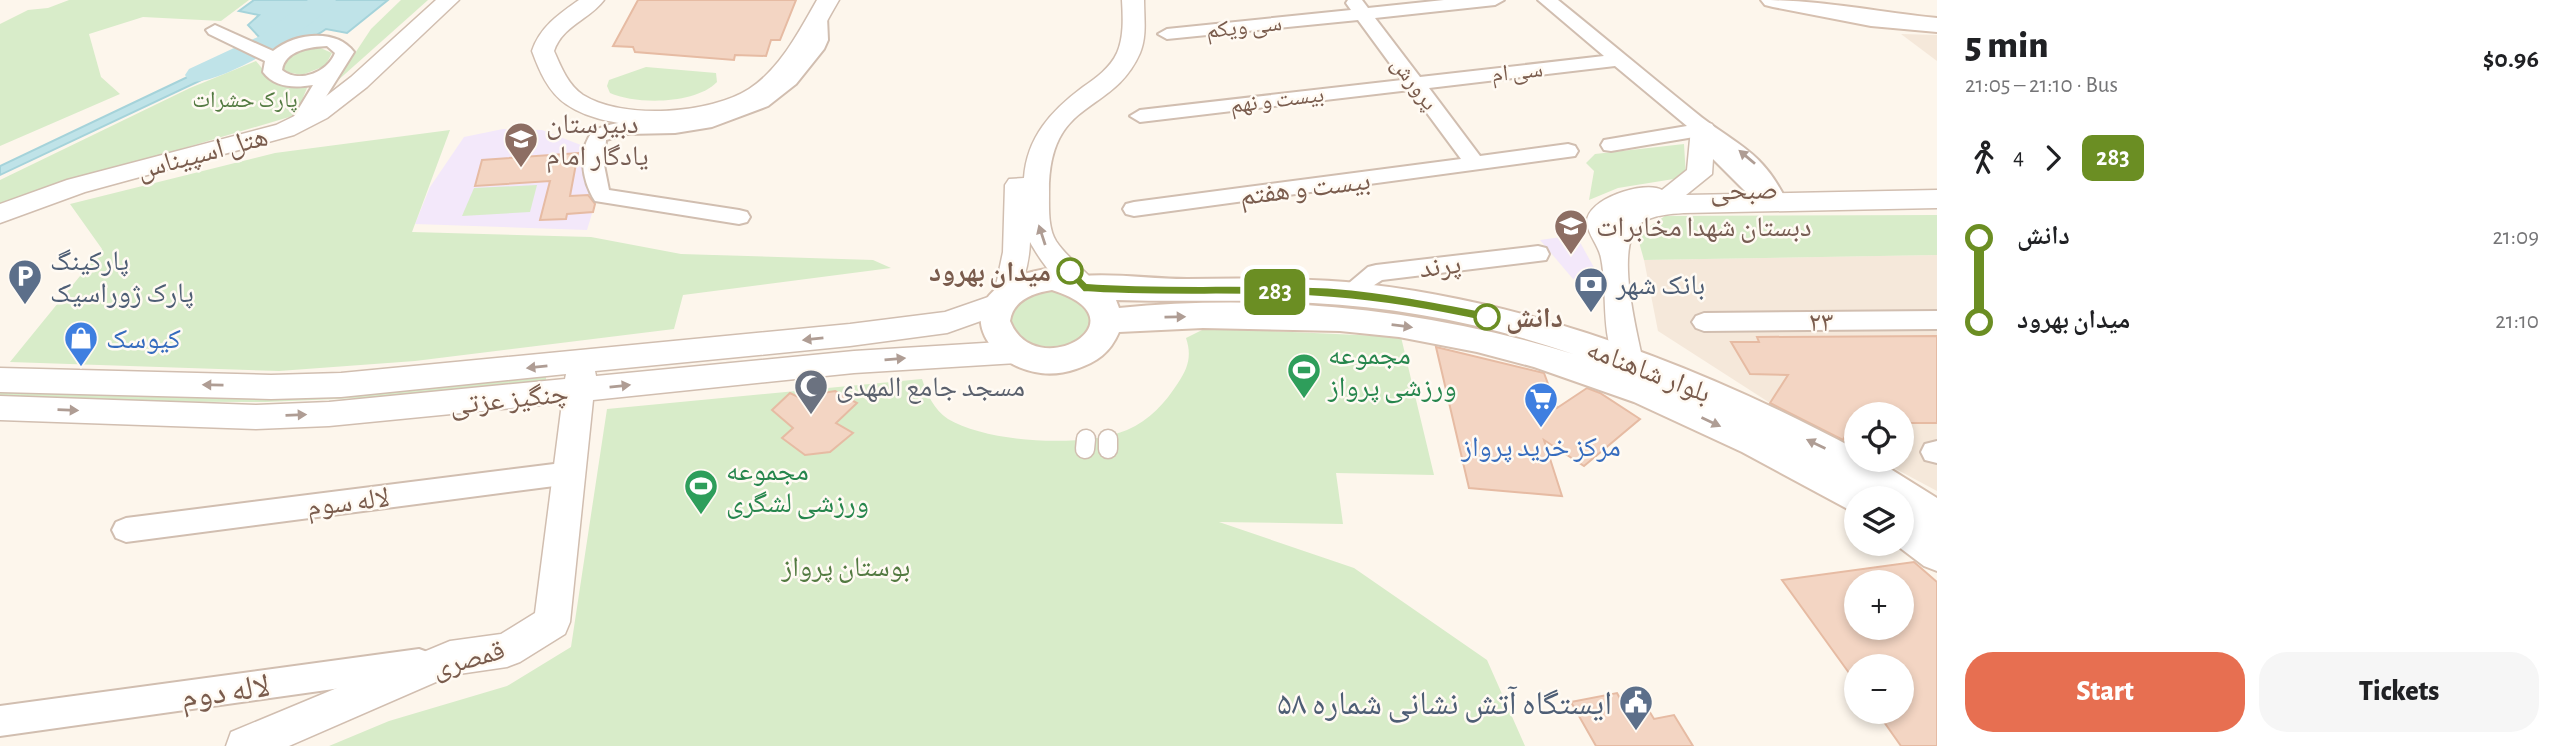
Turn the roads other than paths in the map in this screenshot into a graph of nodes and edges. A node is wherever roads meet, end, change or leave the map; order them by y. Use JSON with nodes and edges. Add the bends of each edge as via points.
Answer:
{"nodes":[{"id":1,"x":448,"y":0,"type":"edge"},
{"id":2,"x":593,"y":0,"type":"edge"},
{"id":3,"x":1119,"y":0,"type":"edge"},
{"id":4,"x":1133,"y":0,"type":"edge"},
{"id":5,"x":1495,"y":0,"type":"edge"},
{"id":6,"x":1547,"y":0,"type":"edge"},
{"id":7,"x":1773,"y":0,"type":"edge"},
{"id":8,"x":1826,"y":0,"type":"edge"},
{"id":9,"x":1358,"y":7,"type":"edge"},
{"id":10,"x":823,"y":8,"type":"edge"},
{"id":11,"x":1937,"y":13,"type":"edge"},
{"id":12,"x":1937,"y":25,"type":"edge"},
{"id":13,"x":215,"y":30,"type":"dead end"},
{"id":14,"x":1167,"y":34,"type":"dead end"},
{"id":15,"x":275,"y":59,"type":"junction"},
{"id":16,"x":1620,"y":60,"type":"junction"},
{"id":17,"x":331,"y":72,"type":"junction"},
{"id":18,"x":1415,"y":83,"type":"junction"},
{"id":19,"x":1140,"y":116,"type":"dead end"},
{"id":20,"x":300,"y":122,"type":"junction"},
{"id":21,"x":1703,"y":130,"type":"junction"},
{"id":22,"x":1611,"y":145,"type":"dead end"},
{"id":23,"x":1568,"y":151,"type":"dead end"},
{"id":24,"x":1476,"y":165,"type":"junction"},
{"id":25,"x":1937,"y":188,"type":"edge"},
{"id":26,"x":1674,"y":191,"type":"junction"},
{"id":27,"x":1766,"y":192,"type":"junction"},
{"id":28,"x":1937,"y":199,"type":"edge"},
{"id":29,"x":1134,"y":209,"type":"dead end"},
{"id":30,"x":0,"y":214,"type":"edge"},
{"id":31,"x":739,"y":217,"type":"dead end"},
{"id":32,"x":1538,"y":254,"type":"dead end"},
{"id":33,"x":1614,"y":258,"type":"junction"},
{"id":34,"x":1083,"y":288,"type":"junction"},
{"id":35,"x":1348,"y":294,"type":"junction"},
{"id":36,"x":1003,"y":298,"type":"junction"},
{"id":37,"x":1937,"y":320,"type":"edge"},
{"id":38,"x":1107,"y":321,"type":"junction"},
{"id":39,"x":1704,"y":322,"type":"dead end"},
{"id":40,"x":1017,"y":352,"type":"junction"},
{"id":41,"x":1626,"y":357,"type":"junction"},
{"id":42,"x":580,"y":376,"type":"junction"},
{"id":43,"x":0,"y":380,"type":"edge"},
{"id":44,"x":0,"y":408,"type":"edge"},
{"id":45,"x":570,"y":473,"type":"junction"},
{"id":46,"x":1844,"y":491,"type":"edge"},
{"id":47,"x":1937,"y":518,"type":"edge"},
{"id":48,"x":126,"y":530,"type":"dead end"},
{"id":49,"x":1914,"y":537,"type":"edge"},
{"id":50,"x":1937,"y":554,"type":"edge"},
{"id":51,"x":450,"y":659,"type":"junction"},
{"id":52,"x":0,"y":721,"type":"edge"},
{"id":53,"x":245,"y":746,"type":"edge"}],
"edges":[{"from":1,"to":20,"type":"street","name":"هتل اسپیناس","via":[[359,82]]},
{"from":2,"to":10,"type":"street","via":[[555,29],[543,51],[564,91],[593,109],[620,115],[691,115],[744,102],[774,80]]},
{"from":3,"to":36,"type":"street","via":[[1116,41],[1105,64],[1026,138],[1018,168],[1016,252]]},
{"from":34,"to":4,"type":"street","one_way":true,"via":[[1043,243],[1036,214],[1036,168],[1058,123],[1124,65],[1133,44]]},
{"from":5,"to":9,"type":"street","name":"سی ویکم"},
{"from":6,"to":16,"type":"street"},
{"from":7,"to":12,"type":"main road","via":[[1871,19]]},
{"from":8,"to":11,"type":"main road"},
{"from":9,"to":14,"type":"street","name":"سی ویکم"},
{"from":9,"to":18,"type":"street","name":"پرورش"},
{"from":10,"to":31,"type":"street","via":[[818,43],[787,83],[760,104],[716,122],[619,130],[596,140],[594,168],[602,196]]},
{"from":13,"to":15,"type":"street"},
{"from":15,"to":17,"type":"street","via":[[272,72],[285,81]]},
{"from":15,"to":17,"type":"street","via":[[304,43],[336,43],[345,59]]},
{"from":16,"to":18,"type":"street","name":"سی ام"},
{"from":16,"to":21,"type":"street"},
{"from":17,"to":20,"type":"street"},
{"from":18,"to":19,"type":"street","name":"بیست و نهم"},
{"from":18,"to":24,"type":"street","name":"پرورش"},
{"from":20,"to":30,"type":"street","name":"هتل اسپیناس","via":[[285,130],[76,186]]},
{"from":21,"to":22,"type":"street"},
{"from":21,"to":26,"type":"street","via":[[1699,174]]},
{"from":21,"to":27,"type":"street","via":[[1716,150]]},
{"from":23,"to":24,"type":"street","name":"بیست و هفتم"},
{"from":24,"to":29,"type":"street","name":"بیست و هفتم"},
{"from":25,"to":27,"type":"street","name":"صبحی"},
{"from":26,"to":27,"type":"street","name":"صبحی"},
{"from":26,"to":33,"type":"street","name":"صبحی","via":[[1631,198],[1602,214]]},
{"from":27,"to":28,"type":"street","name":"صبحی"},
{"from":27,"to":33,"type":"street","name":"صبحی","via":[[1654,208],[1630,219],[1616,236]]},
{"from":32,"to":35,"type":"street","name":"پرند","via":[[1376,273]]},
{"from":33,"to":41,"type":"street","name":"صبحی"},
{"from":34,"to":35,"type":"main road","name":"بلوار شاهنامه"},
{"from":34,"to":36,"type":"main road","via":[[1068,281],[1043,279],[1020,285]]},
{"from":34,"to":38,"type":"main road","via":[[1104,308]]},
{"from":35,"to":41,"type":"main road","name":"بلوار شاهنامه","via":[[1511,321]]},
{"from":36,"to":40,"type":"main road","via":[[996,317],[998,329]]},
{"from":36,"to":42,"type":"street","name":"چنگیز عزتی","one_way":true,"via":[[947,322]]},
{"from":37,"to":39,"type":"street","name":"۲۳"},
{"from":38,"to":40,"type":"main road","via":[[1097,345],[1069,360],[1033,359]]},
{"from":38,"to":46,"type":"main road","name":"بلوار شاهنامه","one_way":true,"via":[[1140,317],[1337,318],[1508,346],[1620,382]]},
{"from":42,"to":40,"type":"street","name":"چنگیز عزتی","one_way":true},
{"from":47,"to":41,"type":"main road","name":"بلوار شاهنامه","one_way":true,"via":[[1831,452]]},
{"from":42,"to":43,"type":"street","name":"چنگیز عزتی","one_way":true,"via":[[285,387]]},
{"from":44,"to":42,"type":"street","name":"چنگیز عزتی","one_way":true,"via":[[329,414]]},
{"from":42,"to":45,"type":"street","name":"قمصری"},
{"from":45,"to":48,"type":"street","name":"لاله سوم"},
{"from":45,"to":51,"type":"street","name":"قمصری","via":[[551,622],[507,650]]},
{"from":49,"to":50,"type":"main road"},
{"from":51,"to":52,"type":"street","name":"لاله دوم"},
{"from":51,"to":53,"type":"street","name":"قمصری"}]}
